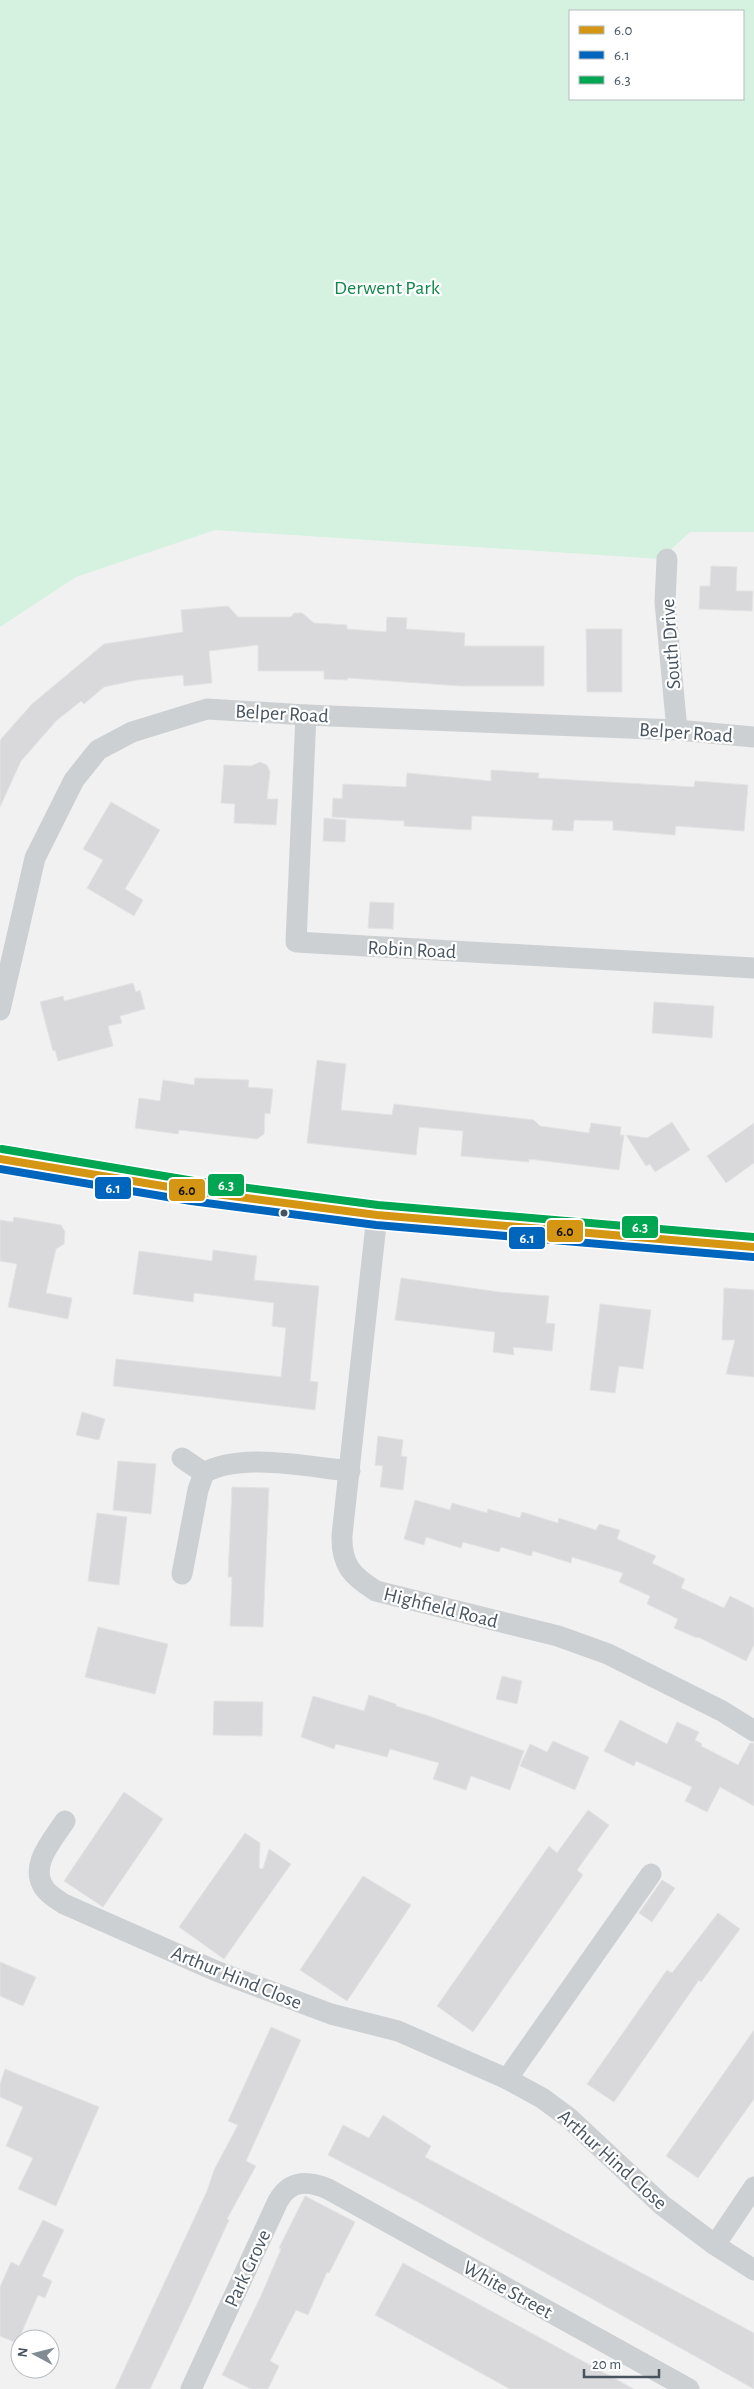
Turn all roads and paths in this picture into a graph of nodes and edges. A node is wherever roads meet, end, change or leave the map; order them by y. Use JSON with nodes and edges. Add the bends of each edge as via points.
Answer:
{"nodes":[{"id":1,"x":667,"y":559,"type":"dead end"},
{"id":2,"x":306,"y":715,"type":"junction"},
{"id":3,"x":677,"y":730,"type":"junction"},
{"id":4,"x":754,"y":737,"type":"edge"},
{"id":5,"x":754,"y":968,"type":"edge"},
{"id":6,"x":0,"y":1010,"type":"edge"},
{"id":7,"x":0,"y":1160,"type":"edge"},
{"id":8,"x":377,"y":1215,"type":"junction"},
{"id":9,"x":754,"y":1246,"type":"edge"},
{"id":10,"x":182,"y":1458,"type":"dead end"},
{"id":11,"x":350,"y":1471,"type":"junction"},
{"id":12,"x":204,"y":1473,"type":"junction"},
{"id":13,"x":182,"y":1574,"type":"dead end"},
{"id":14,"x":754,"y":1731,"type":"edge"},
{"id":15,"x":65,"y":1821,"type":"dead end"},
{"id":16,"x":651,"y":1874,"type":"dead end"},
{"id":17,"x":507,"y":2078,"type":"junction"},
{"id":18,"x":754,"y":2187,"type":"edge"},
{"id":19,"x":328,"y":2189,"type":"joint"},
{"id":20,"x":715,"y":2245,"type":"junction"},
{"id":21,"x":754,"y":2270,"type":"edge"},
{"id":22,"x":196,"y":2387,"type":"edge"},
{"id":23,"x":689,"y":2389,"type":"edge"}],
"edges":[{"from":1,"to":3,"type":"street","name":"South Drive","via":[[665,602]]},
{"from":2,"to":3,"type":"street","name":"Belper Road"},
{"from":2,"to":5,"type":"street","name":"Robin Road","via":[[296,942]]},
{"from":2,"to":6,"type":"street","name":"Belper Road","via":[[207,709],[132,732],[98,750],[74,780],[35,858]]},
{"from":3,"to":4,"type":"street","name":"Belper Road"},
{"from":7,"to":8,"type":"main road","via":[[193,1191]]},
{"from":8,"to":9,"type":"main road"},
{"from":8,"to":11,"type":"street","name":"Highfield Road"},
{"from":10,"to":12,"type":"street"},
{"from":11,"to":12,"type":"street","via":[[242,1461],[220,1465]]},
{"from":11,"to":14,"type":"street","name":"Highfield Road","via":[[342,1536],[343,1558],[353,1574],[368,1586],[384,1593],[558,1636],[608,1654],[722,1711]]},
{"from":12,"to":13,"type":"street"},
{"from":15,"to":17,"type":"street","name":"Arthur Hind Close","via":[[40,1862],[39,1874],[45,1890],[64,1904],[216,1971],[331,2014],[398,2031]]},
{"from":16,"to":17,"type":"street"},
{"from":17,"to":20,"type":"street","name":"Arthur Hind Close","via":[[569,2118],[662,2205]]},
{"from":18,"to":20,"type":"street"},
{"from":19,"to":22,"type":"street","name":"Park Grove","via":[[294,2183],[283,2192]]},
{"from":19,"to":23,"type":"street","name":"White Street"},
{"from":20,"to":21,"type":"street","name":"Arthur Hind Close"}]}
